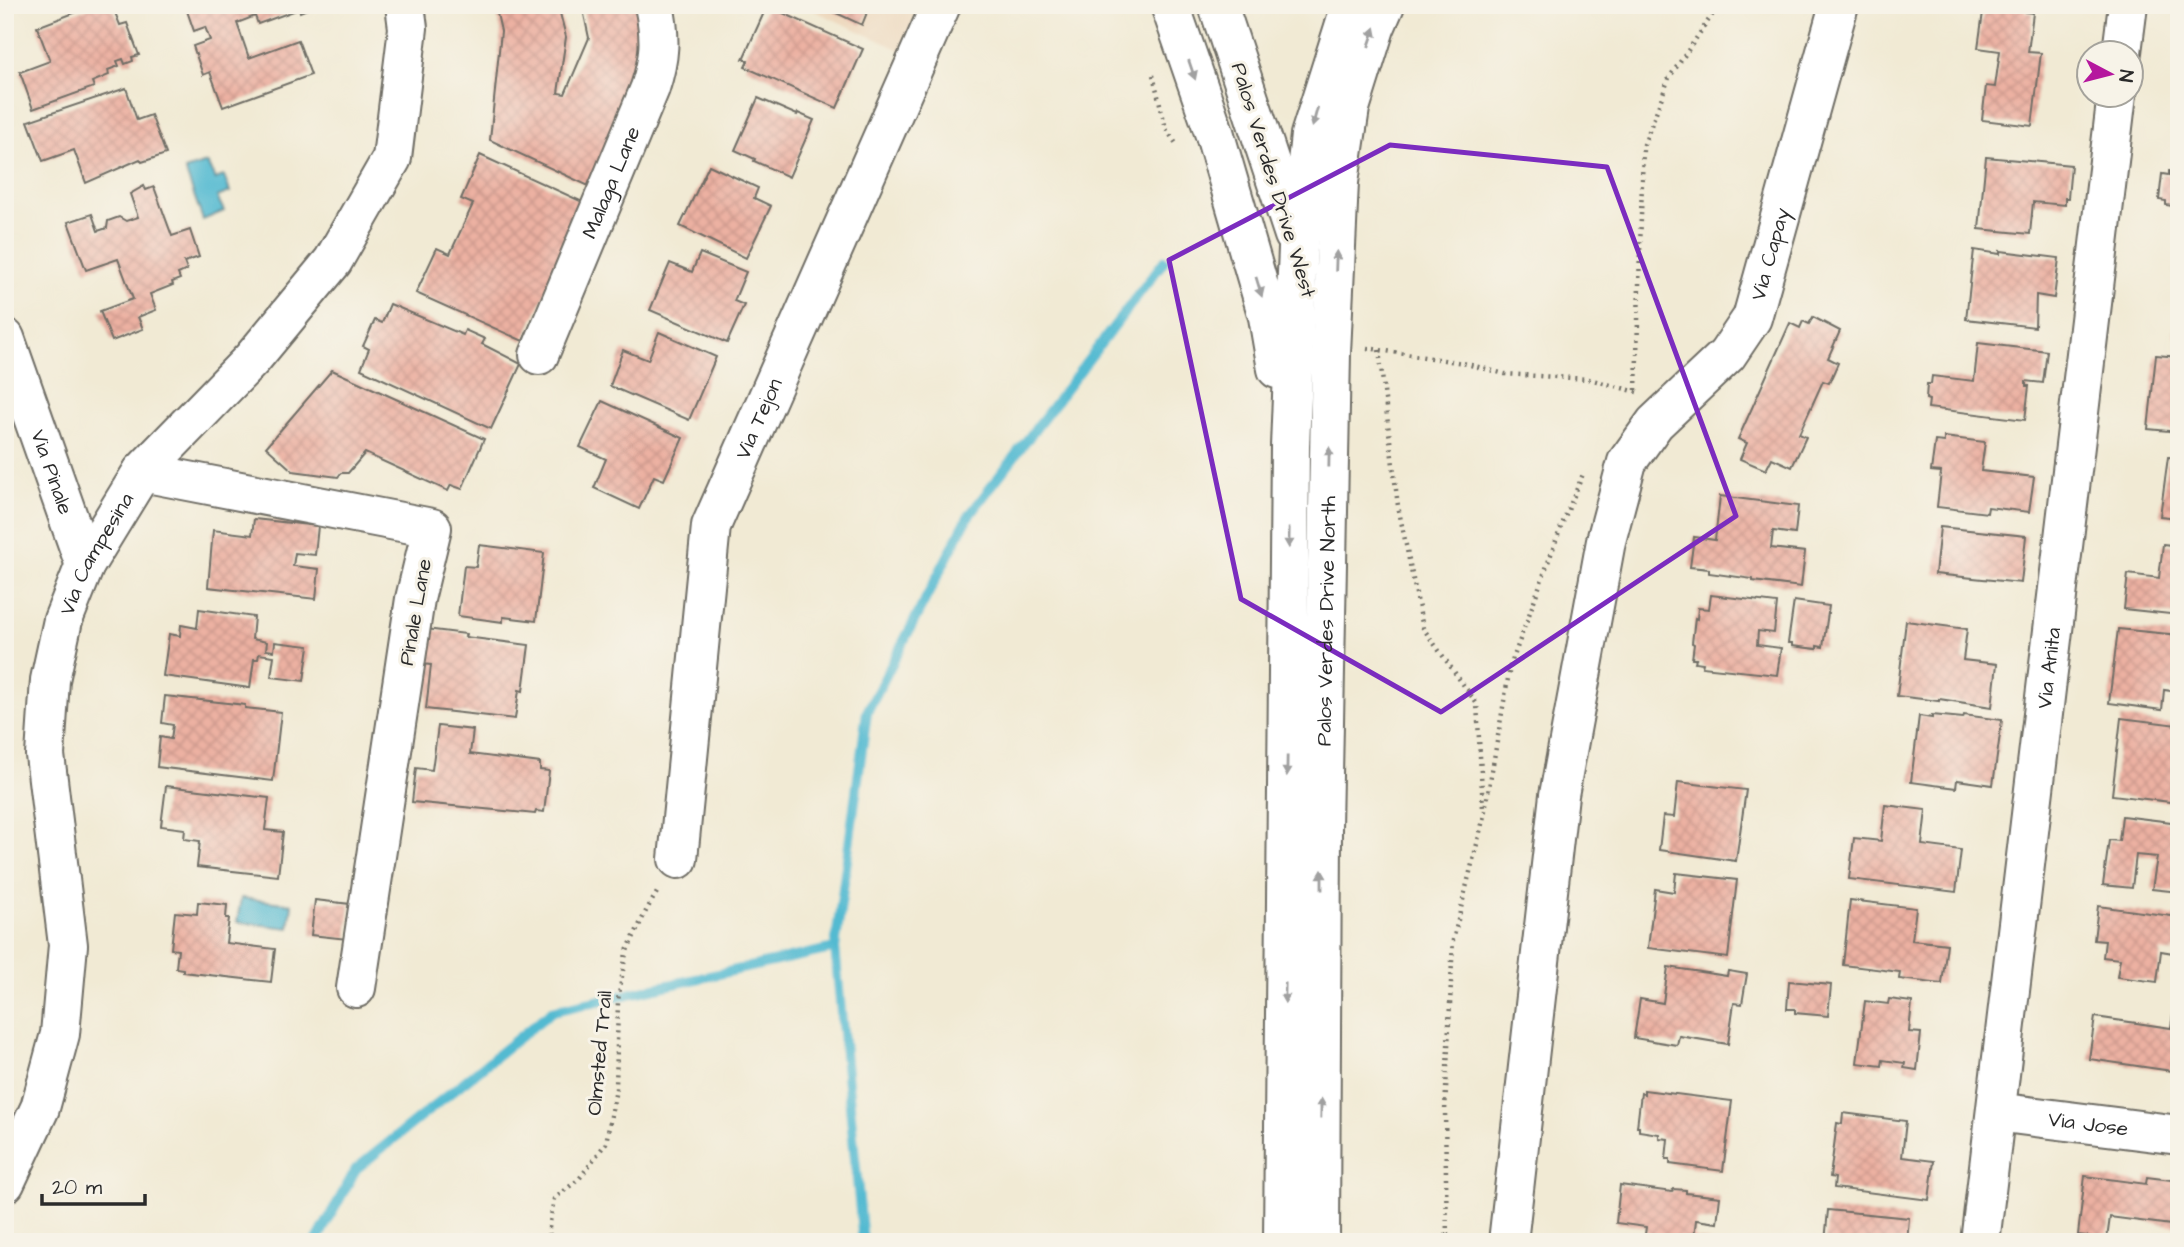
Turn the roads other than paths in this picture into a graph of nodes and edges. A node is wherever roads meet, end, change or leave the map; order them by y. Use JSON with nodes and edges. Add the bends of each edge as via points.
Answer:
{"nodes":[{"id":1,"x":405,"y":5,"type":"edge"},
{"id":2,"x":654,"y":5,"type":"edge"},
{"id":3,"x":941,"y":5,"type":"edge"},
{"id":4,"x":1170,"y":5,"type":"edge"},
{"id":5,"x":1219,"y":5,"type":"edge"},
{"id":6,"x":1351,"y":5,"type":"edge"},
{"id":7,"x":1385,"y":5,"type":"edge"},
{"id":8,"x":1839,"y":5,"type":"edge"},
{"id":9,"x":2128,"y":5,"type":"edge"},
{"id":10,"x":2124,"y":38,"type":"edge"},
{"id":11,"x":2115,"y":108,"type":"edge"},
{"id":12,"x":1298,"y":248,"type":"junction"},
{"id":13,"x":5,"y":338,"type":"edge"},
{"id":14,"x":1349,"y":350,"type":"junction"},
{"id":15,"x":539,"y":355,"type":"dead end"},
{"id":16,"x":1290,"y":446,"type":"junction"},
{"id":17,"x":142,"y":472,"type":"junction"},
{"id":18,"x":85,"y":565,"type":"junction"},
{"id":19,"x":678,"y":859,"type":"road end"},
{"id":20,"x":356,"y":988,"type":"dead end"},
{"id":21,"x":1996,"y":1112,"type":"junction"},
{"id":22,"x":2179,"y":1135,"type":"edge"},
{"id":23,"x":5,"y":1182,"type":"edge"},
{"id":24,"x":1283,"y":1242,"type":"edge"},
{"id":25,"x":1320,"y":1242,"type":"edge"},
{"id":26,"x":1508,"y":1242,"type":"edge"},
{"id":27,"x":1980,"y":1242,"type":"edge"}],
"edges":[{"from":1,"to":17,"type":"street","name":"Via Campesina","via":[[408,28],[392,158],[333,261],[252,359]]},
{"from":2,"to":15,"type":"street","name":"Malaga Lane","via":[[660,32],[650,88]]},
{"from":3,"to":19,"type":"street","name":"Via Tejon","via":[[711,526]]},
{"from":4,"to":16,"type":"street","name":"Palos Verdes Drive North","one_way":true,"via":[[1215,135],[1268,317]]},
{"from":5,"to":12,"type":"street","name":"Palos Verdes Drive West"},
{"from":6,"to":12,"type":"street","name":"Palos Verdes Drive North","one_way":true,"via":[[1310,135]]},
{"from":14,"to":7,"type":"street","name":"Palos Verdes Drive North","one_way":true,"via":[[1339,183],[1357,82]]},
{"from":8,"to":26,"type":"street","name":"Via Capay","via":[[1752,318],[1727,355],[1642,412],[1627,462],[1606,541],[1559,795]]},
{"from":9,"to":10,"type":"street"},
{"from":11,"to":21,"type":"street","name":"Via Anita"},
{"from":12,"to":14,"type":"street","name":"Palos Verdes Drive West","via":[[1320,334]]},
{"from":12,"to":16,"type":"street","name":"Palos Verdes Drive North"},
{"from":13,"to":18,"type":"street","name":"Via Pinale"},
{"from":25,"to":14,"type":"street","name":"Palos Verdes Drive North","one_way":true,"via":[[1322,814]]},
{"from":16,"to":24,"type":"street","name":"Palos Verdes Drive North","one_way":true},
{"from":17,"to":18,"type":"street","name":"Via Campesina"},
{"from":17,"to":20,"type":"street","name":"Pinale Lane","via":[[432,528],[415,599]]},
{"from":18,"to":23,"type":"street","name":"Via Campesina","via":[[63,620],[50,680],[45,755],[68,945],[60,1034],[40,1108]]},
{"from":21,"to":22,"type":"street","name":"Via Jose"},
{"from":21,"to":27,"type":"street","name":"Via Anita"}]}
